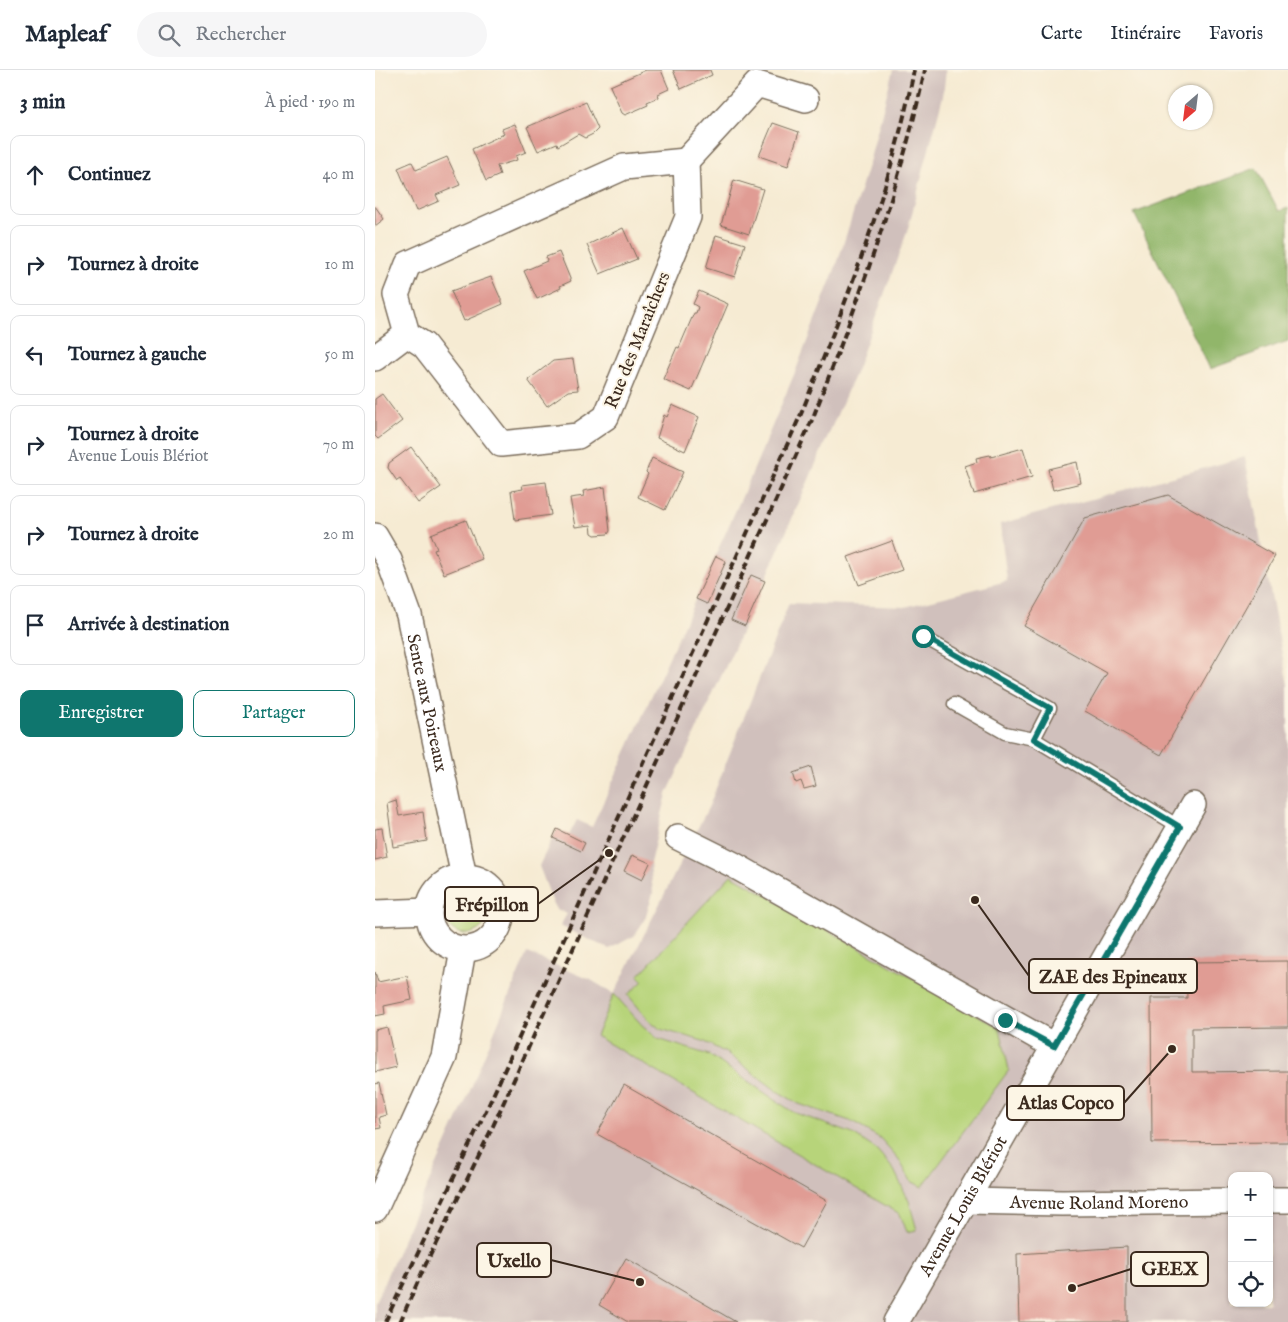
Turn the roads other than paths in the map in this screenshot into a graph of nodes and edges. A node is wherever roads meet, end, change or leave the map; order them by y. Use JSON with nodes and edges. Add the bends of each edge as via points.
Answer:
{"nodes":[{"id":1,"x":806,"y":99,"type":"dead end"},
{"id":2,"x":686,"y":161,"type":"junction"},
{"id":3,"x":407,"y":334,"type":"junction"},
{"id":4,"x":375,"y":358,"type":"edge"},
{"id":5,"x":375,"y":536,"type":"edge"},
{"id":6,"x":923,"y":636,"type":"dead end"},
{"id":7,"x":954,"y":704,"type":"dead end"},
{"id":8,"x":1034,"y":739,"type":"junction"},
{"id":9,"x":1193,"y":805,"type":"dead end"},
{"id":10,"x":1180,"y":827,"type":"junction"},
{"id":11,"x":678,"y":837,"type":"dead end"},
{"id":12,"x":464,"y":877,"type":"junction"},
{"id":13,"x":429,"y":911,"type":"junction"},
{"id":14,"x":375,"y":912,"type":"edge"},
{"id":15,"x":463,"y":950,"type":"junction"},
{"id":16,"x":1054,"y":1046,"type":"junction"},
{"id":17,"x":1228,"y":1200,"type":"edge"},
{"id":18,"x":1273,"y":1200,"type":"edge"},
{"id":19,"x":1288,"y":1200,"type":"edge"},
{"id":20,"x":967,"y":1201,"type":"junction"},
{"id":21,"x":375,"y":1209,"type":"edge"},
{"id":22,"x":896,"y":1322,"type":"edge"}],
"edges":[{"from":1,"to":2,"type":"street","via":[[757,84]]},
{"from":2,"to":3,"type":"street","via":[[624,167],[408,264],[396,295]]},
{"from":2,"to":3,"type":"street","name":"Rue des Maraîchers","via":[[688,217],[606,417],[578,436],[501,444],[424,344]]},
{"from":3,"to":4,"type":"street"},
{"from":5,"to":12,"type":"street","name":"Sente aux Poireaux","via":[[389,560],[409,615]]},
{"from":6,"to":8,"type":"lane","via":[[1050,708]]},
{"from":7,"to":8,"type":"lane","via":[[1005,733]]},
{"from":8,"to":10,"type":"lane"},
{"from":9,"to":10,"type":"street","name":"Avenue Louis Blériot"},
{"from":10,"to":16,"type":"street","name":"Avenue Louis Blériot"},
{"from":11,"to":16,"type":"street","via":[[732,864]]},
{"from":12,"to":13,"type":"street","via":[[444,884],[436,891]]},
{"from":12,"to":15,"type":"street","via":[[484,882],[492,888],[502,909],[501,921],[491,939],[473,949]]},
{"from":13,"to":14,"type":"street"},
{"from":13,"to":15,"type":"street","via":[[430,922],[442,941]]},
{"from":15,"to":21,"type":"street","via":[[444,1057]]},
{"from":16,"to":20,"type":"street","name":"Avenue Louis Blériot"},
{"from":17,"to":20,"type":"street","name":"Avenue Roland Moreno"},
{"from":18,"to":19,"type":"street"},
{"from":20,"to":22,"type":"street","name":"Avenue Louis Blériot"}]}
